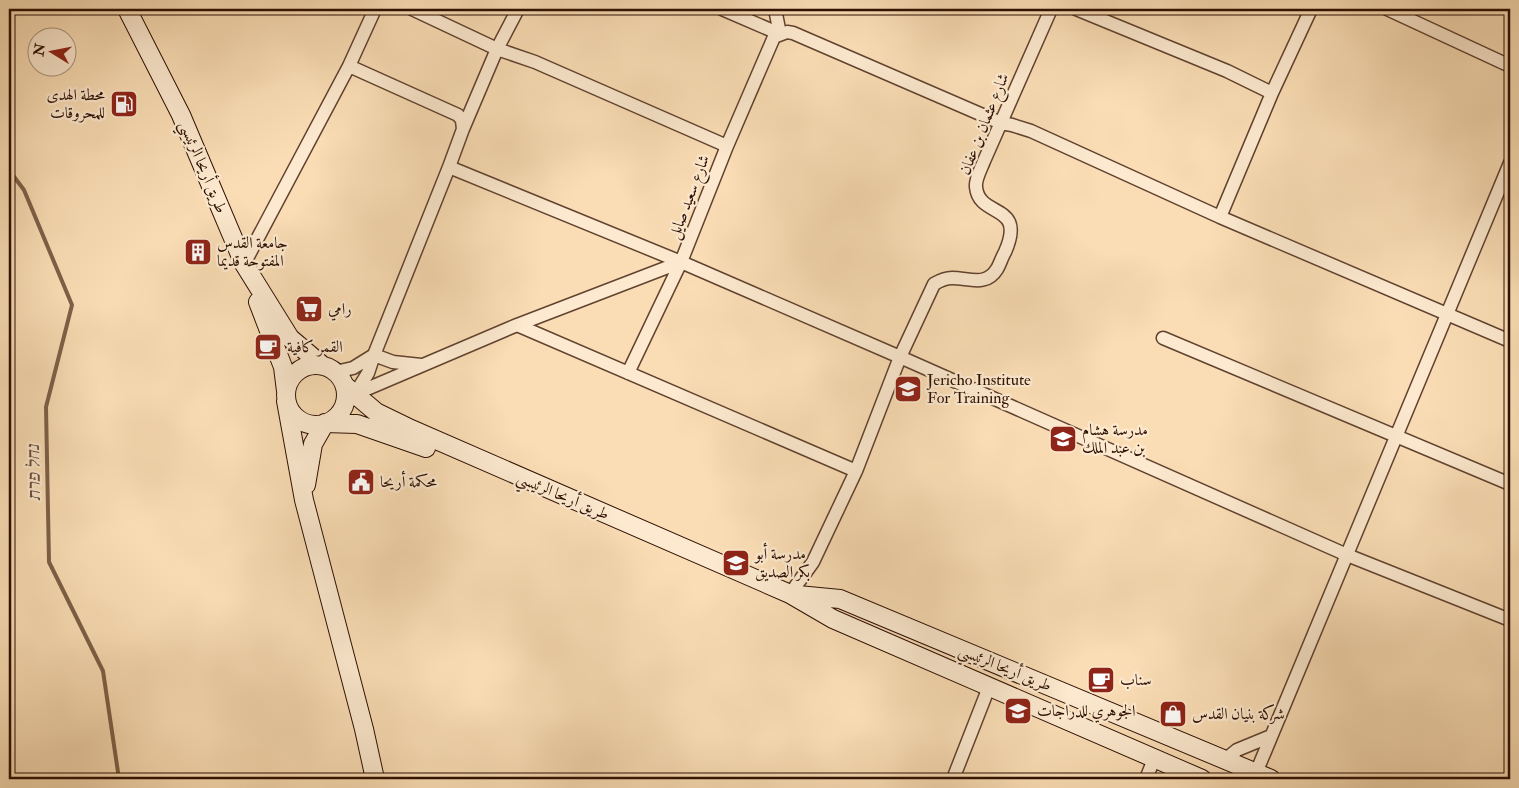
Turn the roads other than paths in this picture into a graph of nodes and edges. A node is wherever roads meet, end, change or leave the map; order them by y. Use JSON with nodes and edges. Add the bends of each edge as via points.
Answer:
{"nodes":[{"id":1,"x":127,"y":9,"type":"edge"},
{"id":2,"x":375,"y":9,"type":"edge"},
{"id":3,"x":412,"y":9,"type":"edge"},
{"id":4,"x":518,"y":9,"type":"edge"},
{"id":5,"x":722,"y":9,"type":"edge"},
{"id":6,"x":1051,"y":9,"type":"edge"},
{"id":7,"x":1076,"y":9,"type":"edge"},
{"id":8,"x":1310,"y":9,"type":"edge"},
{"id":9,"x":1387,"y":9,"type":"edge"},
{"id":10,"x":777,"y":11,"type":"edge"},
{"id":11,"x":780,"y":34,"type":"junction"},
{"id":12,"x":497,"y":49,"type":"junction"},
{"id":13,"x":349,"y":66,"type":"junction"},
{"id":14,"x":1510,"y":66,"type":"edge"},
{"id":15,"x":1272,"y":93,"type":"junction"},
{"id":16,"x":1001,"y":123,"type":"junction"},
{"id":17,"x":463,"y":129,"type":"junction"},
{"id":18,"x":727,"y":146,"type":"junction"},
{"id":19,"x":1510,"y":163,"type":"edge"},
{"id":20,"x":450,"y":167,"type":"junction"},
{"id":21,"x":1220,"y":217,"type":"junction"},
{"id":22,"x":681,"y":262,"type":"junction"},
{"id":23,"x":244,"y":264,"type":"junction"},
{"id":24,"x":1448,"y":313,"type":"junction"},
{"id":25,"x":517,"y":325,"type":"junction"},
{"id":26,"x":1163,"y":338,"type":"dead end"},
{"id":27,"x":1510,"y":341,"type":"edge"},
{"id":28,"x":374,"y":355,"type":"junction"},
{"id":29,"x":900,"y":357,"type":"junction"},
{"id":30,"x":423,"y":365,"type":"junction"},
{"id":31,"x":628,"y":373,"type":"junction"},
{"id":32,"x":339,"y":379,"type":"junction"},
{"id":33,"x":286,"y":396,"type":"junction"},
{"id":34,"x":325,"y":423,"type":"junction"},
{"id":35,"x":1396,"y":436,"type":"junction"},
{"id":36,"x":856,"y":470,"type":"junction"},
{"id":37,"x":526,"y":480,"type":"junction"},
{"id":38,"x":1510,"y":484,"type":"edge"},
{"id":39,"x":304,"y":500,"type":"junction"},
{"id":40,"x":1347,"y":555,"type":"junction"},
{"id":41,"x":790,"y":594,"type":"junction"},
{"id":42,"x":1510,"y":620,"type":"edge"},
{"id":43,"x":989,"y":688,"type":"junction"},
{"id":44,"x":1271,"y":736,"type":"junction"},
{"id":45,"x":1154,"y":759,"type":"junction"},
{"id":46,"x":1226,"y":760,"type":"junction"},
{"id":47,"x":1264,"y":776,"type":"edge"},
{"id":48,"x":375,"y":779,"type":"edge"},
{"id":49,"x":953,"y":779,"type":"edge"},
{"id":50,"x":1146,"y":779,"type":"edge"},
{"id":51,"x":1202,"y":779,"type":"edge"}],
"edges":[{"from":1,"to":23,"type":"main road","name":"طريق أريحا الرئيسي","via":[[181,114]]},
{"from":2,"to":13,"type":"street"},
{"from":3,"to":12,"type":"street","name":"شارع سعيد صايل"},
{"from":4,"to":12,"type":"street"},
{"from":5,"to":11,"type":"street"},
{"from":6,"to":16,"type":"street","name":"شارع عثمان بن عفان"},
{"from":7,"to":15,"type":"street"},
{"from":8,"to":15,"type":"street"},
{"from":9,"to":14,"type":"street"},
{"from":10,"to":11,"type":"street"},
{"from":11,"to":16,"type":"street","via":[[793,33]]},
{"from":11,"to":18,"type":"street","via":[[774,37]]},
{"from":12,"to":17,"type":"street"},
{"from":12,"to":18,"type":"street","name":"شارع سعيد صايل","via":[[535,62]]},
{"from":13,"to":17,"type":"street","via":[[458,116]]},
{"from":13,"to":23,"type":"street"},
{"from":15,"to":21,"type":"street"},
{"from":16,"to":21,"type":"street","via":[[1031,131]]},
{"from":16,"to":29,"type":"street","name":"شارع عثمان بن عفان","via":[[976,189],[983,202],[1007,218],[1011,226],[1010,240],[991,277],[984,281],[950,278],[934,284]]},
{"from":17,"to":20,"type":"street"},
{"from":18,"to":22,"type":"street","name":"شارع سعيد صايل"},
{"from":19,"to":24,"type":"street"},
{"from":20,"to":22,"type":"street","name":"شارع سعيد صايل"},
{"from":20,"to":28,"type":"street"},
{"from":21,"to":24,"type":"street"},
{"from":22,"to":25,"type":"street"},
{"from":22,"to":29,"type":"street"},
{"from":22,"to":31,"type":"street"},
{"from":23,"to":32,"type":"main road","name":"طريق أريحا الرئيسي","via":[[290,338]]},
{"from":23,"to":33,"type":"main road","via":[[283,366]]},
{"from":24,"to":27,"type":"street"},
{"from":24,"to":35,"type":"street"},
{"from":25,"to":30,"type":"street"},
{"from":25,"to":31,"type":"street"},
{"from":26,"to":35,"type":"street"},
{"from":28,"to":30,"type":"street","via":[[393,362]]},
{"from":28,"to":32,"type":"street"},
{"from":28,"to":32,"type":"street","via":[[368,372]]},
{"from":29,"to":36,"type":"street","name":"شارع عثمان بن عفان"},
{"from":29,"to":40,"type":"street"},
{"from":30,"to":32,"type":"street"},
{"from":31,"to":36,"type":"street"},
{"from":32,"to":33,"type":"main road","via":[[313,365],[303,368],[289,381]]},
{"from":32,"to":34,"type":"main road","via":[[345,394],[344,404],[333,419]]},
{"from":32,"to":37,"type":"main road","name":"طريق أريحا الرئيسي","via":[[376,412]]},
{"from":33,"to":34,"type":"main road","via":[[290,411],[297,418],[313,425]]},
{"from":33,"to":39,"type":"main road"},
{"from":34,"to":37,"type":"main road","via":[[367,426]]},
{"from":34,"to":39,"type":"main road","via":[[312,444]]},
{"from":35,"to":38,"type":"street"},
{"from":35,"to":40,"type":"street"},
{"from":36,"to":41,"type":"street","name":"شارع عثمان بن عفان","via":[[813,562]]},
{"from":37,"to":41,"type":"main road","name":"طريق أريحا الرئيسي"},
{"from":39,"to":48,"type":"main road"},
{"from":40,"to":42,"type":"street"},
{"from":40,"to":44,"type":"street"},
{"from":41,"to":43,"type":"main road","name":"طريق أريحا الرئيسي","via":[[833,618]]},
{"from":41,"to":46,"type":"main road","name":"طريق أريحا الرئيسي","via":[[840,599]]},
{"from":43,"to":45,"type":"main road","name":"طريق أريحا الرئيسي"},
{"from":43,"to":49,"type":"street"},
{"from":44,"to":46,"type":"street","via":[[1237,750]]},
{"from":44,"to":47,"type":"street"},
{"from":45,"to":50,"type":"street"},
{"from":45,"to":51,"type":"main road","name":"طريق أريحا الرئيسي"},
{"from":46,"to":47,"type":"main road","name":"طريق أريحا الرئيسي"}]}
